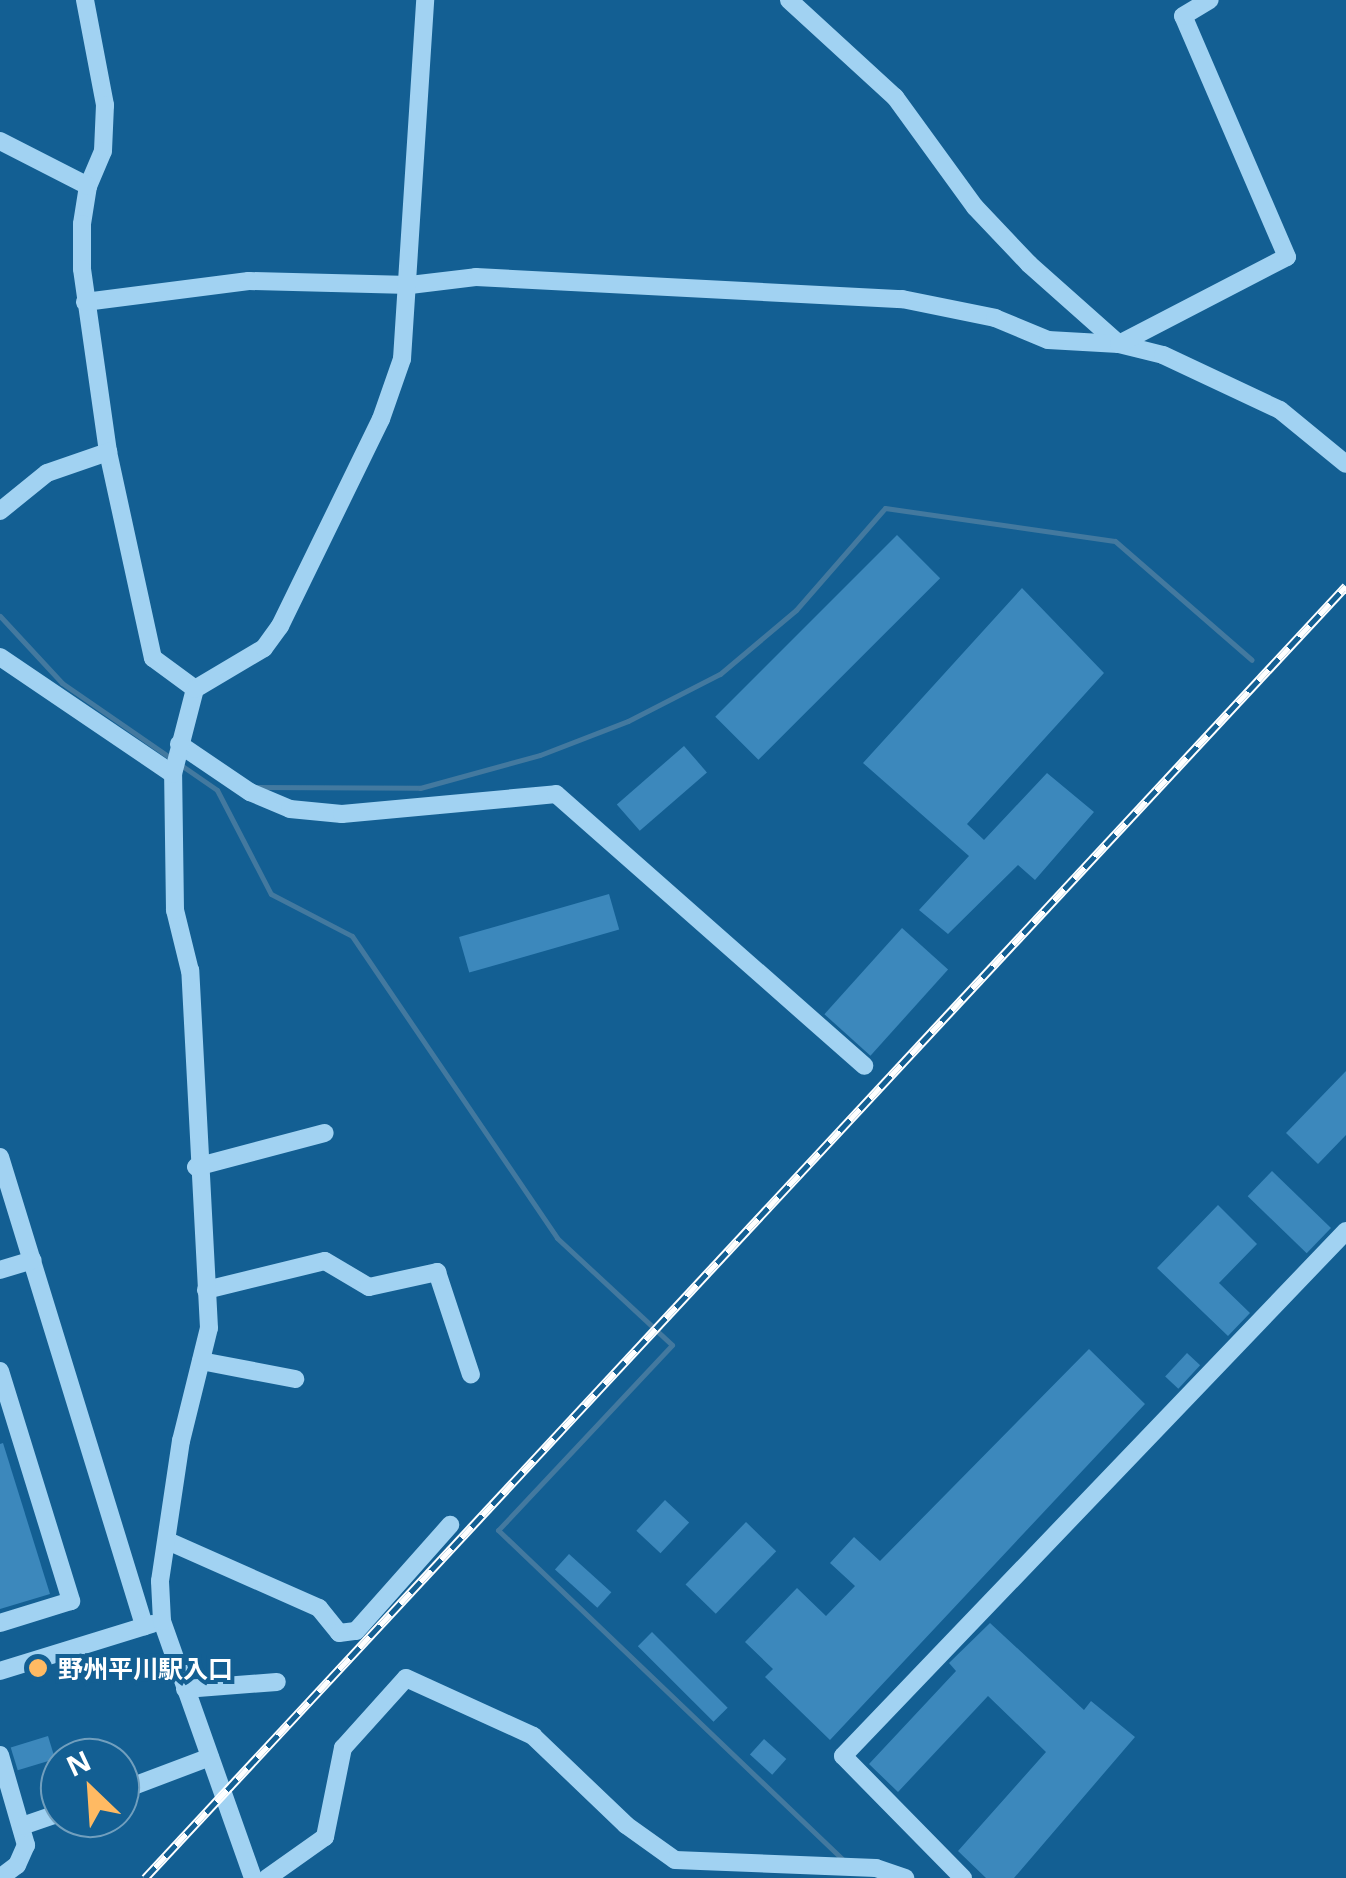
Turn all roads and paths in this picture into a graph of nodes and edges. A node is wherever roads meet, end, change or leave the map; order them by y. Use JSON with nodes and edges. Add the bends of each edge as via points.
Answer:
{"nodes":[{"id":1,"x":84,"y":0,"type":"edge"},
{"id":2,"x":425,"y":0,"type":"edge"},
{"id":3,"x":789,"y":0,"type":"edge"},
{"id":4,"x":1210,"y":0,"type":"edge"},
{"id":5,"x":0,"y":141,"type":"edge"},
{"id":6,"x":88,"y":186,"type":"junction"},
{"id":7,"x":410,"y":285,"type":"junction"},
{"id":8,"x":85,"y":302,"type":"junction"},
{"id":9,"x":1119,"y":344,"type":"junction"},
{"id":10,"x":108,"y":452,"type":"junction"},
{"id":11,"x":1346,"y":464,"type":"edge"},
{"id":12,"x":0,"y":510,"type":"edge"},
{"id":13,"x":0,"y":657,"type":"edge"},
{"id":14,"x":195,"y":689,"type":"junction"},
{"id":15,"x":179,"y":744,"type":"junction"},
{"id":16,"x":173,"y":774,"type":"junction"},
{"id":17,"x":864,"y":1066,"type":"dead end"},
{"id":18,"x":325,"y":1134,"type":"dead end"},
{"id":19,"x":0,"y":1157,"type":"edge"},
{"id":20,"x":196,"y":1167,"type":"junction"},
{"id":21,"x":1346,"y":1231,"type":"edge"},
{"id":22,"x":32,"y":1260,"type":"junction"},
{"id":23,"x":0,"y":1270,"type":"edge"},
{"id":24,"x":206,"y":1290,"type":"junction"},
{"id":25,"x":201,"y":1361,"type":"junction"},
{"id":26,"x":0,"y":1371,"type":"edge"},
{"id":27,"x":471,"y":1374,"type":"dead end"},
{"id":28,"x":295,"y":1378,"type":"dead end"},
{"id":29,"x":450,"y":1524,"type":"dead end"},
{"id":30,"x":170,"y":1542,"type":"junction"},
{"id":31,"x":0,"y":1624,"type":"edge"},
{"id":32,"x":153,"y":1624,"type":"junction"},
{"id":33,"x":0,"y":1671,"type":"edge"},
{"id":34,"x":276,"y":1682,"type":"dead end"},
{"id":35,"x":185,"y":1689,"type":"junction"},
{"id":36,"x":0,"y":1755,"type":"edge"},
{"id":37,"x":210,"y":1757,"type":"junction"},
{"id":38,"x":140,"y":1783,"type":"edge"},
{"id":39,"x":40,"y":1820,"type":"edge"},
{"id":40,"x":22,"y":1826,"type":"junction"},
{"id":41,"x":677,"y":1869,"type":"edge"},
{"id":42,"x":0,"y":1878,"type":"edge"},
{"id":43,"x":254,"y":1878,"type":"edge"},
{"id":44,"x":266,"y":1878,"type":"edge"},
{"id":45,"x":905,"y":1878,"type":"edge"},
{"id":46,"x":962,"y":1878,"type":"edge"}],
"edges":[{"from":1,"to":6,"type":"street","via":[[105,105],[103,151]]},
{"from":2,"to":7,"type":"street"},
{"from":3,"to":9,"type":"street","via":[[895,97],[975,206],[1029,264]]},
{"from":4,"to":9,"type":"street","via":[[1183,16],[1287,257]]},
{"from":5,"to":6,"type":"street"},
{"from":6,"to":8,"type":"street"},
{"from":7,"to":8,"type":"street","via":[[248,280]]},
{"from":7,"to":9,"type":"street","via":[[541,278],[629,289],[902,299],[996,318],[1048,340]]},
{"from":7,"to":14,"type":"street","via":[[402,359],[382,419],[301,587],[264,648]]},
{"from":8,"to":10,"type":"street"},
{"from":9,"to":11,"type":"street","via":[[1163,355],[1280,410]]},
{"from":10,"to":12,"type":"street","via":[[47,473]]},
{"from":10,"to":14,"type":"street","via":[[154,658]]},
{"from":13,"to":16,"type":"street"},
{"from":14,"to":15,"type":"street"},
{"from":15,"to":16,"type":"street"},
{"from":15,"to":17,"type":"street","via":[[250,792],[290,809],[342,814],[556,794]]},
{"from":16,"to":20,"type":"street","via":[[175,910],[190,971]]},
{"from":18,"to":20,"type":"street"},
{"from":19,"to":22,"type":"street"},
{"from":20,"to":24,"type":"street"},
{"from":21,"to":46,"type":"street","via":[[843,1756]]},
{"from":22,"to":23,"type":"street"},
{"from":22,"to":32,"type":"street"},
{"from":24,"to":25,"type":"street","via":[[210,1328]]},
{"from":24,"to":27,"type":"street","via":[[325,1262],[368,1287],[437,1272]]},
{"from":25,"to":28,"type":"street"},
{"from":25,"to":30,"type":"street","via":[[181,1441]]},
{"from":26,"to":31,"type":"street","via":[[71,1601]]},
{"from":29,"to":30,"type":"street","via":[[356,1631],[339,1634],[319,1608]]},
{"from":30,"to":32,"type":"street"},
{"from":32,"to":33,"type":"street"},
{"from":32,"to":35,"type":"street"},
{"from":34,"to":35,"type":"street"},
{"from":35,"to":37,"type":"street"},
{"from":36,"to":40,"type":"street"},
{"from":37,"to":38,"type":"street"},
{"from":37,"to":43,"type":"street"},
{"from":39,"to":40,"type":"street"},
{"from":40,"to":42,"type":"street","via":[[26,1845],[16,1866]]},
{"from":41,"to":44,"type":"street","via":[[534,1736],[406,1678],[343,1748],[325,1837]]},
{"from":41,"to":45,"type":"street","via":[[876,1868]]}]}
